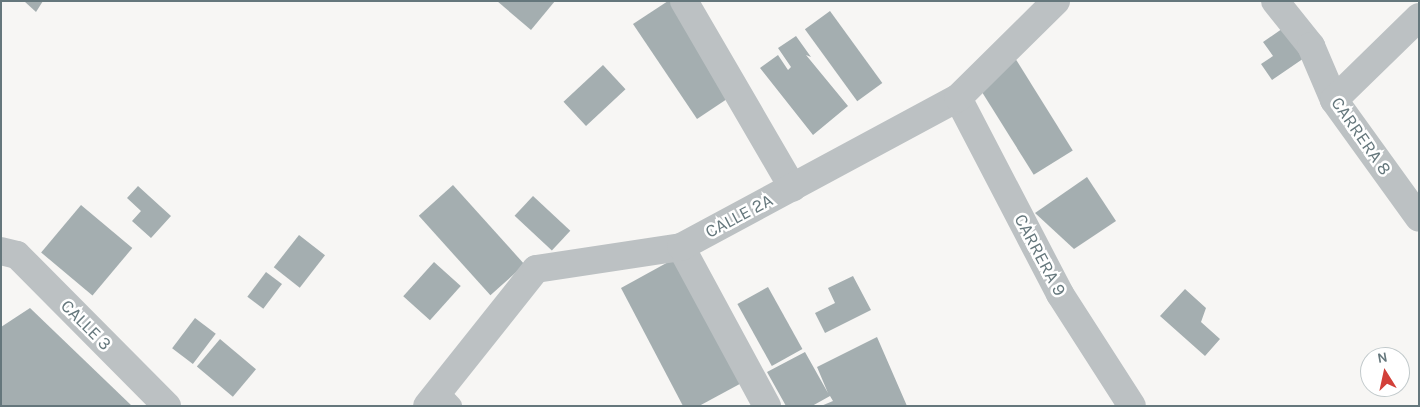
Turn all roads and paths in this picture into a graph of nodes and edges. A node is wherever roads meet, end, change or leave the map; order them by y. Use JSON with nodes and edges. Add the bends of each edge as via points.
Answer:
{"nodes":[{"id":1,"x":684,"y":1,"type":"edge"},
{"id":2,"x":1056,"y":1,"type":"edge"},
{"id":3,"x":1275,"y":1,"type":"edge"},
{"id":4,"x":1419,"y":17,"type":"edge"},
{"id":5,"x":958,"y":98,"type":"junction"},
{"id":6,"x":1334,"y":100,"type":"junction"},
{"id":7,"x":793,"y":188,"type":"junction"},
{"id":8,"x":1419,"y":218,"type":"edge"},
{"id":9,"x":681,"y":247,"type":"junction"},
{"id":10,"x":1,"y":251,"type":"edge"},
{"id":11,"x":440,"y":401,"type":"edge"},
{"id":12,"x":167,"y":406,"type":"edge"},
{"id":13,"x":767,"y":406,"type":"edge"},
{"id":14,"x":1132,"y":406,"type":"edge"}],
"edges":[{"from":1,"to":7,"type":"street"},
{"from":2,"to":5,"type":"street","name":"CALLE 2A"},
{"from":3,"to":6,"type":"street","name":"CARRERA 8","via":[[1311,46]]},
{"from":4,"to":6,"type":"street"},
{"from":5,"to":7,"type":"street","name":"CALLE 2A"},
{"from":5,"to":14,"type":"street","name":"CARRERA 9","via":[[1060,294]]},
{"from":6,"to":8,"type":"street","name":"CARRERA 8"},
{"from":7,"to":9,"type":"street","name":"CALLE 2A"},
{"from":9,"to":11,"type":"street","name":"CALLE 2A","via":[[536,269]]},
{"from":9,"to":13,"type":"street"},
{"from":10,"to":12,"type":"street","name":"CALLE 3","via":[[17,255]]}]}
